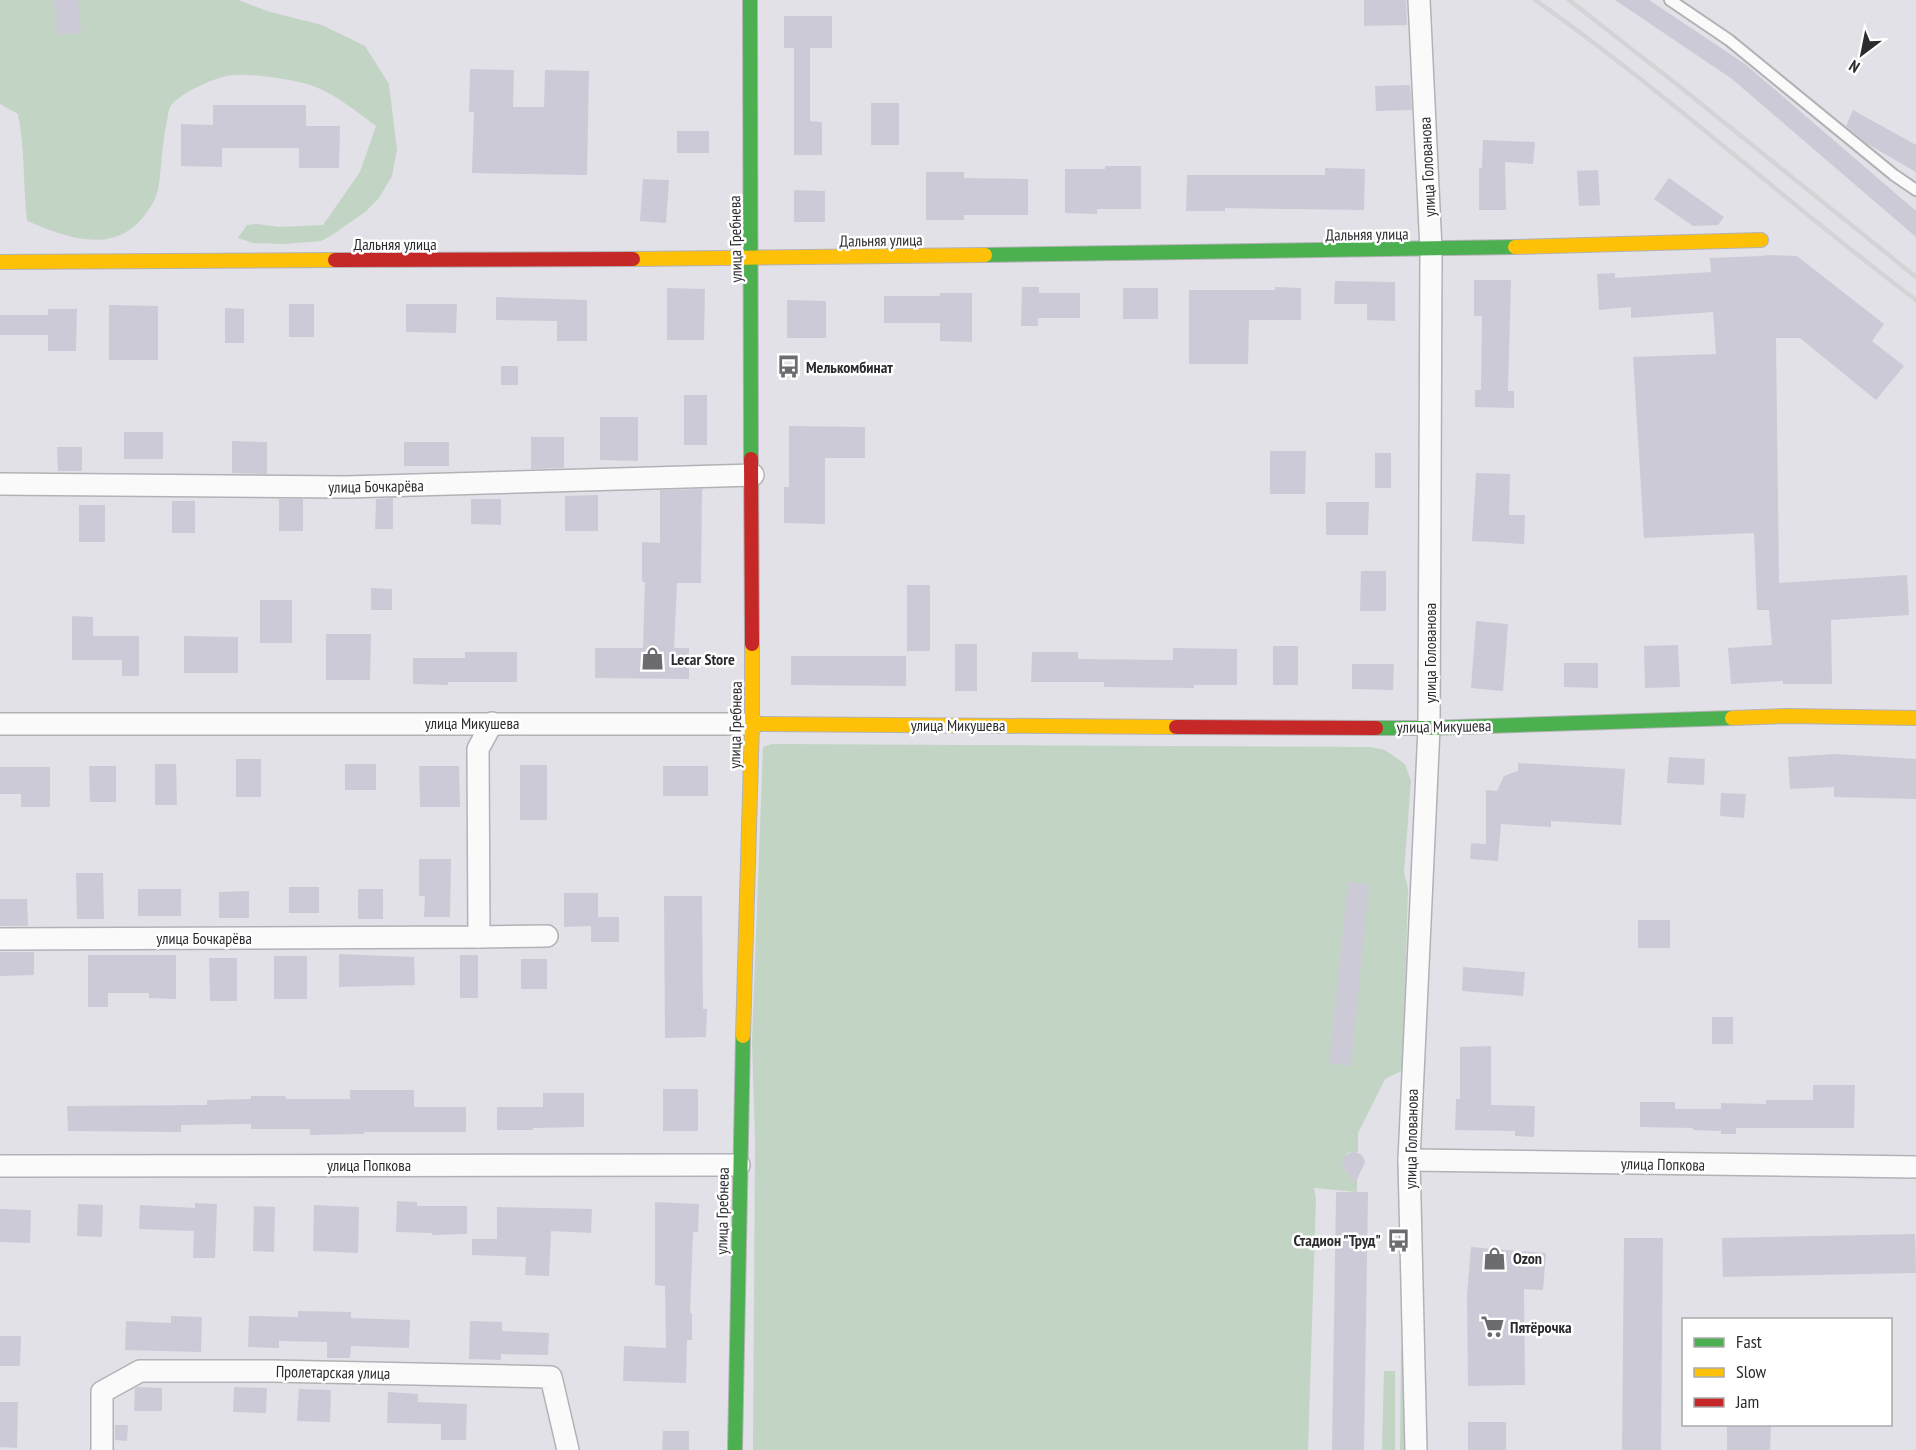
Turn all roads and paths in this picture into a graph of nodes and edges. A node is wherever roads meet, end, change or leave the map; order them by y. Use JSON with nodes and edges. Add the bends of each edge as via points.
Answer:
{"nodes":[{"id":1,"x":750,"y":0,"type":"edge"},
{"id":2,"x":1419,"y":0,"type":"edge"},
{"id":3,"x":1670,"y":0,"type":"edge"},
{"id":4,"x":1916,"y":190,"type":"edge"},
{"id":5,"x":1761,"y":240,"type":"dead end"},
{"id":6,"x":1431,"y":250,"type":"junction"},
{"id":7,"x":752,"y":258,"type":"junction"},
{"id":8,"x":0,"y":262,"type":"edge"},
{"id":9,"x":753,"y":475,"type":"junction"},
{"id":10,"x":0,"y":484,"type":"edge"},
{"id":11,"x":1916,"y":718,"type":"edge"},
{"id":12,"x":492,"y":723,"type":"junction"},
{"id":13,"x":0,"y":724,"type":"edge"},
{"id":14,"x":753,"y":724,"type":"junction"},
{"id":15,"x":1429,"y":728,"type":"junction"},
{"id":16,"x":547,"y":936,"type":"dead end"},
{"id":17,"x":479,"y":937,"type":"junction"},
{"id":18,"x":0,"y":939,"type":"edge"},
{"id":19,"x":1407,"y":1160,"type":"junction"},
{"id":20,"x":739,"y":1165,"type":"junction"},
{"id":21,"x":0,"y":1166,"type":"edge"},
{"id":22,"x":1916,"y":1167,"type":"edge"},
{"id":23,"x":102,"y":1450,"type":"edge"},
{"id":24,"x":568,"y":1450,"type":"edge"},
{"id":25,"x":735,"y":1450,"type":"edge"},
{"id":26,"x":1416,"y":1450,"type":"edge"}],
"edges":[{"from":1,"to":7,"type":"street","name":"улица Гребнева"},
{"from":2,"to":6,"type":"street","name":"улица Голованова"},
{"from":3,"to":4,"type":"lane","via":[[1729,40]]},
{"from":5,"to":6,"type":"street","name":"Дальняя улица"},
{"from":6,"to":7,"type":"street","name":"Дальняя улица"},
{"from":6,"to":15,"type":"street","name":"улица Голованова"},
{"from":7,"to":8,"type":"street","name":"Дальняя улица"},
{"from":7,"to":9,"type":"street","name":"улица Гребнева"},
{"from":9,"to":10,"type":"street","name":"улица Бочкарёва","via":[[346,487]]},
{"from":9,"to":14,"type":"street","name":"улица Гребнева"},
{"from":11,"to":15,"type":"street","name":"улица Микушева","via":[[1787,716]]},
{"from":12,"to":13,"type":"street","name":"улица Микушева"},
{"from":12,"to":14,"type":"street","name":"улица Микушева"},
{"from":12,"to":17,"type":"street","via":[[478,749]]},
{"from":14,"to":15,"type":"street","name":"улица Микушева"},
{"from":14,"to":20,"type":"street","name":"улица Гребнева"},
{"from":15,"to":19,"type":"street","name":"улица Голованова"},
{"from":16,"to":17,"type":"street","name":"улица Бочкарёва"},
{"from":17,"to":18,"type":"street","name":"улица Бочкарёва"},
{"from":19,"to":22,"type":"street","name":"улица Попкова"},
{"from":19,"to":26,"type":"street","name":"улица Голованова"},
{"from":20,"to":21,"type":"street","name":"улица Попкова"},
{"from":20,"to":25,"type":"street","name":"улица Гребнева"},
{"from":23,"to":24,"type":"street","name":"Пролетарская улица","via":[[102,1392],[140,1371],[551,1377]]}]}
